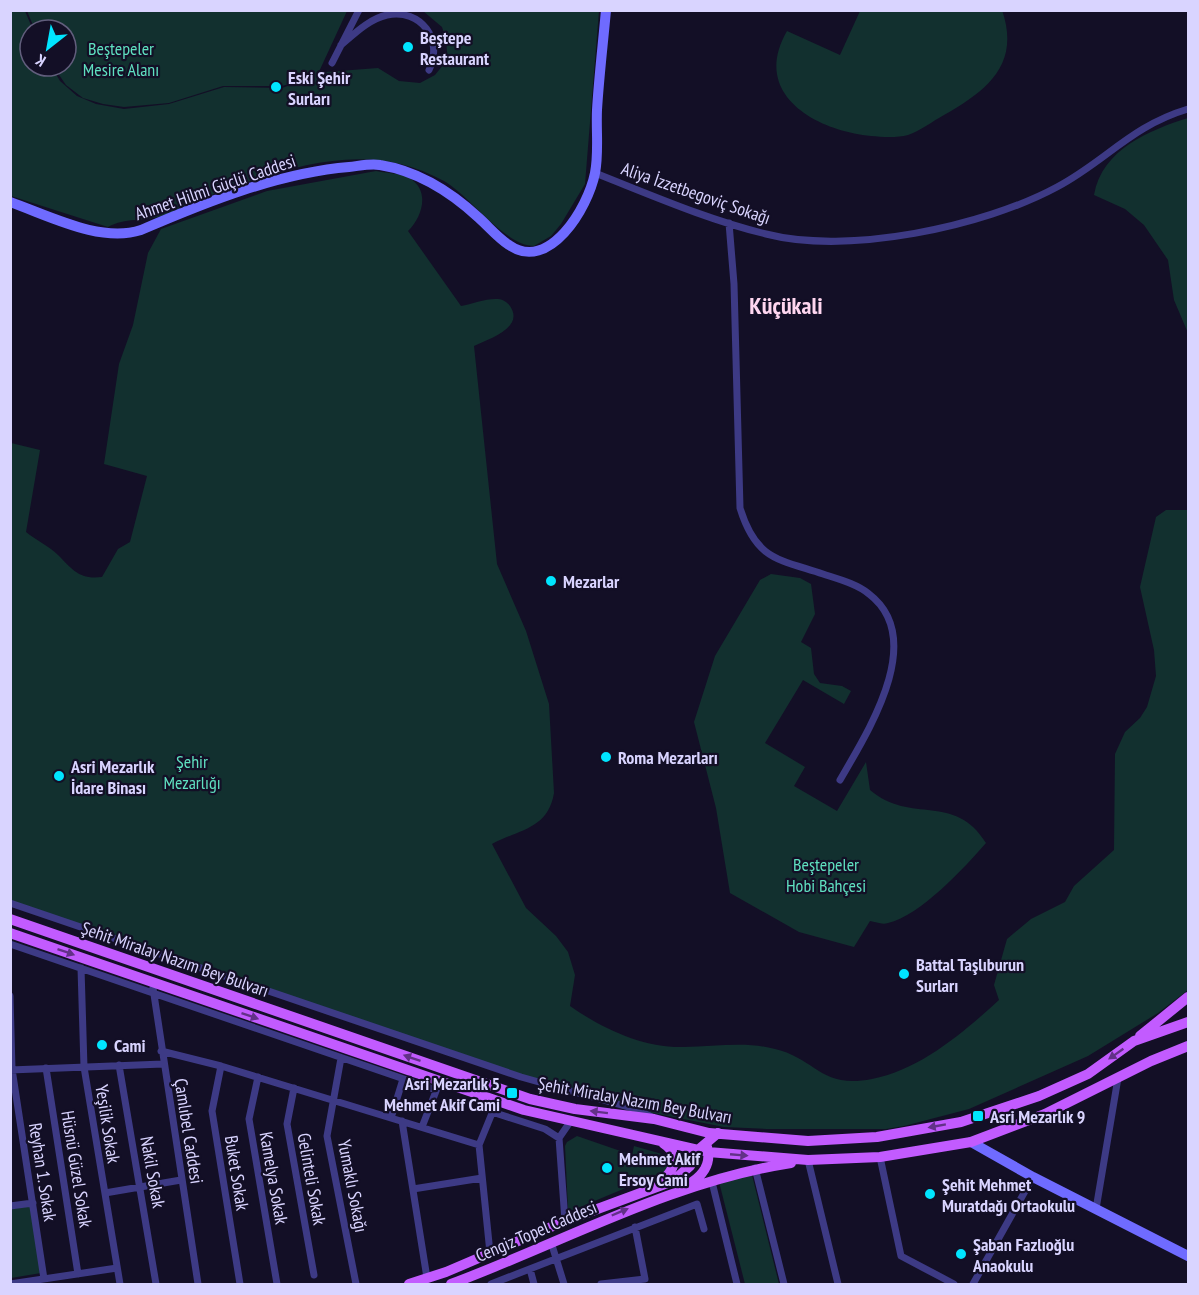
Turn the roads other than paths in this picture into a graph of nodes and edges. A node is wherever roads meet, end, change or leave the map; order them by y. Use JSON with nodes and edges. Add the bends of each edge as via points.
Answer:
{"nodes":[{"id":1,"x":359,"y":10,"type":"edge"},
{"id":2,"x":606,"y":10,"type":"edge"},
{"id":3,"x":341,"y":45,"type":"junction"},
{"id":4,"x":332,"y":63,"type":"dead end"},
{"id":5,"x":429,"y":70,"type":"dead end"},
{"id":6,"x":1188,"y":109,"type":"edge"},
{"id":7,"x":595,"y":172,"type":"junction"},
{"id":8,"x":10,"y":202,"type":"edge"},
{"id":9,"x":729,"y":222,"type":"junction"},
{"id":10,"x":840,"y":780,"type":"dead end"},
{"id":11,"x":10,"y":903,"type":"edge"},
{"id":12,"x":10,"y":919,"type":"edge"},
{"id":13,"x":10,"y":933,"type":"edge"},
{"id":14,"x":10,"y":944,"type":"edge"},
{"id":15,"x":81,"y":968,"type":"junction"},
{"id":16,"x":153,"y":987,"type":"junction"},
{"id":17,"x":10,"y":996,"type":"edge"},
{"id":18,"x":1188,"y":997,"type":"edge"},
{"id":19,"x":1188,"y":1022,"type":"edge"},
{"id":20,"x":1134,"y":1041,"type":"junction"},
{"id":21,"x":1188,"y":1046,"type":"edge"},
{"id":22,"x":161,"y":1051,"type":"junction"},
{"id":23,"x":341,"y":1058,"type":"junction"},
{"id":24,"x":163,"y":1064,"type":"junction"},
{"id":25,"x":119,"y":1065,"type":"junction"},
{"id":26,"x":220,"y":1066,"type":"junction"},
{"id":27,"x":84,"y":1067,"type":"junction"},
{"id":28,"x":46,"y":1068,"type":"junction"},
{"id":29,"x":11,"y":1070,"type":"edge"},
{"id":30,"x":258,"y":1077,"type":"junction"},
{"id":31,"x":1118,"y":1078,"type":"junction"},
{"id":32,"x":403,"y":1079,"type":"junction"},
{"id":33,"x":438,"y":1085,"type":"junction"},
{"id":34,"x":294,"y":1088,"type":"junction"},
{"id":35,"x":333,"y":1100,"type":"junction"},
{"id":36,"x":494,"y":1106,"type":"junction"},
{"id":37,"x":391,"y":1118,"type":"junction"},
{"id":38,"x":654,"y":1119,"type":"junction"},
{"id":39,"x":402,"y":1121,"type":"junction"},
{"id":40,"x":570,"y":1122,"type":"junction"},
{"id":41,"x":422,"y":1127,"type":"junction"},
{"id":42,"x":698,"y":1131,"type":"junction"},
{"id":43,"x":718,"y":1133,"type":"junction"},
{"id":44,"x":559,"y":1137,"type":"junction"},
{"id":45,"x":971,"y":1142,"type":"junction"},
{"id":46,"x":663,"y":1143,"type":"junction"},
{"id":47,"x":479,"y":1145,"type":"junction"},
{"id":48,"x":704,"y":1148,"type":"junction"},
{"id":49,"x":880,"y":1156,"type":"junction"},
{"id":50,"x":808,"y":1160,"type":"junction"},
{"id":51,"x":755,"y":1168,"type":"junction"},
{"id":52,"x":1033,"y":1177,"type":"junction"},
{"id":53,"x":482,"y":1178,"type":"junction"},
{"id":54,"x":181,"y":1180,"type":"junction"},
{"id":55,"x":712,"y":1182,"type":"junction"},
{"id":56,"x":141,"y":1187,"type":"junction"},
{"id":57,"x":654,"y":1188,"type":"junction"},
{"id":58,"x":413,"y":1189,"type":"junction"},
{"id":59,"x":673,"y":1192,"type":"junction"},
{"id":60,"x":105,"y":1193,"type":"junction"},
{"id":61,"x":33,"y":1203,"type":"junction"},
{"id":62,"x":10,"y":1206,"type":"edge"},
{"id":63,"x":1096,"y":1209,"type":"junction"},
{"id":64,"x":565,"y":1221,"type":"junction"},
{"id":65,"x":635,"y":1227,"type":"junction"},
{"id":66,"x":704,"y":1229,"type":"dead end"},
{"id":67,"x":550,"y":1242,"type":"junction"},
{"id":68,"x":490,"y":1253,"type":"junction"},
{"id":69,"x":1185,"y":1253,"type":"edge"},
{"id":70,"x":557,"y":1258,"type":"junction"},
{"id":71,"x":460,"y":1267,"type":"junction"},
{"id":72,"x":117,"y":1268,"type":"junction"},
{"id":73,"x":530,"y":1269,"type":"junction"},
{"id":74,"x":446,"y":1272,"type":"junction"},
{"id":75,"x":78,"y":1274,"type":"junction"},
{"id":76,"x":314,"y":1275,"type":"dead end"},
{"id":77,"x":427,"y":1278,"type":"junction"},
{"id":78,"x":44,"y":1279,"type":"junction"},
{"id":79,"x":464,"y":1282,"type":"edge"},
{"id":80,"x":10,"y":1284,"type":"edge"},
{"id":81,"x":120,"y":1284,"type":"edge"},
{"id":82,"x":156,"y":1284,"type":"edge"},
{"id":83,"x":198,"y":1284,"type":"edge"},
{"id":84,"x":240,"y":1284,"type":"edge"},
{"id":85,"x":277,"y":1284,"type":"edge"},
{"id":86,"x":356,"y":1284,"type":"edge"},
{"id":87,"x":409,"y":1284,"type":"edge"},
{"id":88,"x":449,"y":1284,"type":"edge"},
{"id":89,"x":491,"y":1284,"type":"edge"},
{"id":90,"x":534,"y":1284,"type":"edge"},
{"id":91,"x":564,"y":1284,"type":"edge"},
{"id":92,"x":602,"y":1284,"type":"edge"},
{"id":93,"x":737,"y":1284,"type":"edge"},
{"id":94,"x":784,"y":1284,"type":"edge"},
{"id":95,"x":838,"y":1284,"type":"edge"},
{"id":96,"x":954,"y":1284,"type":"edge"},
{"id":97,"x":973,"y":1284,"type":"edge"}],
"edges":[{"from":1,"to":3,"type":"street"},
{"from":2,"to":7,"type":"street","name":"Ahmet Hilmi Güçlü Caddesi"},
{"from":3,"to":4,"type":"street"},
{"from":3,"to":5,"type":"street","via":[[361,28],[386,16],[412,16],[424,24],[432,39],[435,52]]},
{"from":6,"to":9,"type":"street","name":"Aliya İzzetbegoviç Sokağı","via":[[1143,127],[1059,187],[1038,197],[940,227],[877,239],[819,241],[767,235]]},
{"from":7,"to":8,"type":"street","name":"Ahmet Hilmi Güçlü Caddesi","via":[[587,196],[563,232],[547,247],[530,254],[506,244],[436,185],[407,171],[378,164],[305,173],[122,234],[100,232]]},
{"from":7,"to":9,"type":"street","name":"Aliya İzzetbegoviç Sokağı"},
{"from":9,"to":10,"type":"street","via":[[740,508],[745,525],[769,555],[869,594],[884,609],[894,635],[884,694],[869,730]]},
{"from":11,"to":38,"type":"street","via":[[521,1077],[639,1110]]},
{"from":38,"to":12,"type":"main road","name":"Şehit Miralay Nazım Bey Bulvarı","one_way":true,"via":[[575,1110],[530,1099]]},
{"from":13,"to":16,"type":"main road","name":"Şehit Miralay Nazım Bey Bulvarı","one_way":true},
{"from":14,"to":15,"type":"street"},
{"from":15,"to":16,"type":"street"},
{"from":15,"to":27,"type":"street","name":"Yeşilik Sokak"},
{"from":16,"to":22,"type":"street","name":"Çamlıbel Caddesi"},
{"from":16,"to":23,"type":"street"},
{"from":16,"to":33,"type":"main road","name":"Şehit Miralay Nazım Bey Bulvarı","one_way":true},
{"from":17,"to":29,"type":"street","name":"Reyhan 1. Sokak"},
{"from":18,"to":20,"type":"main road"},
{"from":19,"to":20,"type":"main road","name":"Şehit Miralay Nazım Bey Bulvarı"},
{"from":20,"to":43,"type":"main road","name":"Şehit Miralay Nazım Bey Bulvarı","one_way":true,"via":[[1088,1074],[961,1122],[877,1137],[808,1141]]},
{"from":21,"to":31,"type":"main road","name":"Şehit Miralay Nazım Bey Bulvarı"},
{"from":22,"to":24,"type":"street","name":"Çamlıbel Caddesi"},
{"from":22,"to":26,"type":"street"},
{"from":23,"to":32,"type":"street"},
{"from":23,"to":35,"type":"street","name":"Yumaklı Sokağı"},
{"from":24,"to":25,"type":"street"},
{"from":24,"to":54,"type":"street","name":"Çamlıbel Caddesi"},
{"from":25,"to":27,"type":"street"},
{"from":25,"to":56,"type":"street","name":"Nakil Sokak"},
{"from":26,"to":30,"type":"street"},
{"from":26,"to":84,"type":"street","name":"Buket Sokak","via":[[212,1111]]},
{"from":27,"to":28,"type":"street"},
{"from":27,"to":60,"type":"street","name":"Yeşilik Sokak"},
{"from":28,"to":29,"type":"street"},
{"from":28,"to":75,"type":"street","name":"Hüsnü Güzel Sokak"},
{"from":29,"to":61,"type":"street","name":"Reyhan 1. Sokak"},
{"from":30,"to":34,"type":"street"},
{"from":30,"to":85,"type":"street","name":"Kamelya Sokak","via":[[249,1119]]},
{"from":31,"to":45,"type":"main road","name":"Şehit Miralay Nazım Bey Bulvarı","via":[[1045,1114]]},
{"from":31,"to":63,"type":"street"},
{"from":32,"to":33,"type":"street"},
{"from":32,"to":37,"type":"street"},
{"from":33,"to":36,"type":"main road","name":"Şehit Miralay Nazım Bey Bulvarı"},
{"from":33,"to":41,"type":"street"},
{"from":34,"to":35,"type":"street"},
{"from":34,"to":76,"type":"street","name":"Gelinteli Sokak","via":[[287,1124]]},
{"from":35,"to":37,"type":"street"},
{"from":35,"to":86,"type":"street","name":"Yumaklı Sokağı","via":[[327,1136]]},
{"from":36,"to":40,"type":"main road","name":"Şehit Miralay Nazım Bey Bulvarı"},
{"from":36,"to":44,"type":"street"},
{"from":36,"to":47,"type":"street"},
{"from":37,"to":39,"type":"street"},
{"from":38,"to":42,"type":"main road","name":"Şehit Miralay Nazım Bey Bulvarı"},
{"from":39,"to":41,"type":"street"},
{"from":39,"to":58,"type":"street"},
{"from":40,"to":44,"type":"street"},
{"from":40,"to":46,"type":"main road","name":"Şehit Miralay Nazım Bey Bulvarı"},
{"from":41,"to":47,"type":"street"},
{"from":42,"to":43,"type":"main road","name":"Şehit Miralay Nazım Bey Bulvarı"},
{"from":42,"to":48,"type":"main road"},
{"from":43,"to":48,"type":"main road"},
{"from":44,"to":64,"type":"street"},
{"from":45,"to":49,"type":"main road","name":"Şehit Miralay Nazım Bey Bulvarı"},
{"from":45,"to":52,"type":"street"},
{"from":46,"to":48,"type":"main road","name":"Şehit Miralay Nazım Bey Bulvarı"},
{"from":46,"to":57,"type":"main road","via":[[675,1156],[675,1167]]},
{"from":47,"to":53,"type":"street"},
{"from":48,"to":50,"type":"main road","name":"Şehit Miralay Nazım Bey Bulvarı","one_way":true},
{"from":48,"to":57,"type":"main road","name":"Cengiz Topel Caddesi","via":[[683,1174]]},
{"from":48,"to":59,"type":"main road","via":[[708,1164],[702,1174]]},
{"from":49,"to":50,"type":"main road","name":"Şehit Miralay Nazım Bey Bulvarı"},
{"from":49,"to":96,"type":"street","via":[[901,1256]]},
{"from":50,"to":51,"type":"main road","name":"Cengiz Topel Caddesi"},
{"from":50,"to":95,"type":"street"},
{"from":51,"to":55,"type":"main road","name":"Cengiz Topel Caddesi"},
{"from":51,"to":94,"type":"street"},
{"from":52,"to":63,"type":"street"},
{"from":52,"to":97,"type":"street"},
{"from":53,"to":58,"type":"street"},
{"from":53,"to":68,"type":"street"},
{"from":54,"to":56,"type":"street"},
{"from":54,"to":83,"type":"street","name":"Çamlıbel Caddesi"},
{"from":55,"to":59,"type":"main road","name":"Cengiz Topel Caddesi"},
{"from":55,"to":93,"type":"street"},
{"from":56,"to":60,"type":"street"},
{"from":56,"to":82,"type":"street","name":"Nakil Sokak"},
{"from":57,"to":64,"type":"main road","name":"Cengiz Topel Caddesi"},
{"from":58,"to":77,"type":"street"},
{"from":67,"to":59,"type":"main road","name":"Cengiz Topel Caddesi","one_way":true},
{"from":60,"to":72,"type":"street","name":"Yeşilik Sokak"},
{"from":61,"to":62,"type":"street"},
{"from":61,"to":78,"type":"street","name":"Reyhan 1. Sokak"},
{"from":63,"to":69,"type":"street"},
{"from":64,"to":68,"type":"main road","name":"Cengiz Topel Caddesi"},
{"from":65,"to":66,"type":"street","via":[[697,1204]]},
{"from":65,"to":70,"type":"street"},
{"from":65,"to":92,"type":"street","via":[[645,1279]]},
{"from":67,"to":70,"type":"street"},
{"from":67,"to":79,"type":"main road","name":"Cengiz Topel Caddesi"},
{"from":68,"to":71,"type":"main road","name":"Cengiz Topel Caddesi"},
{"from":70,"to":73,"type":"street"},
{"from":70,"to":91,"type":"street"},
{"from":71,"to":74,"type":"main road","name":"Cengiz Topel Caddesi"},
{"from":71,"to":79,"type":"street"},
{"from":72,"to":75,"type":"street"},
{"from":72,"to":81,"type":"street","name":"Yeşilik Sokak"},
{"from":73,"to":89,"type":"street"},
{"from":73,"to":90,"type":"street"},
{"from":74,"to":77,"type":"main road","name":"Cengiz Topel Caddesi"},
{"from":74,"to":88,"type":"street"},
{"from":75,"to":78,"type":"street"},
{"from":77,"to":87,"type":"main road","name":"Cengiz Topel Caddesi"},
{"from":78,"to":80,"type":"street"},
{"from":79,"to":88,"type":"main road","name":"Cengiz Topel Caddesi"}]}
